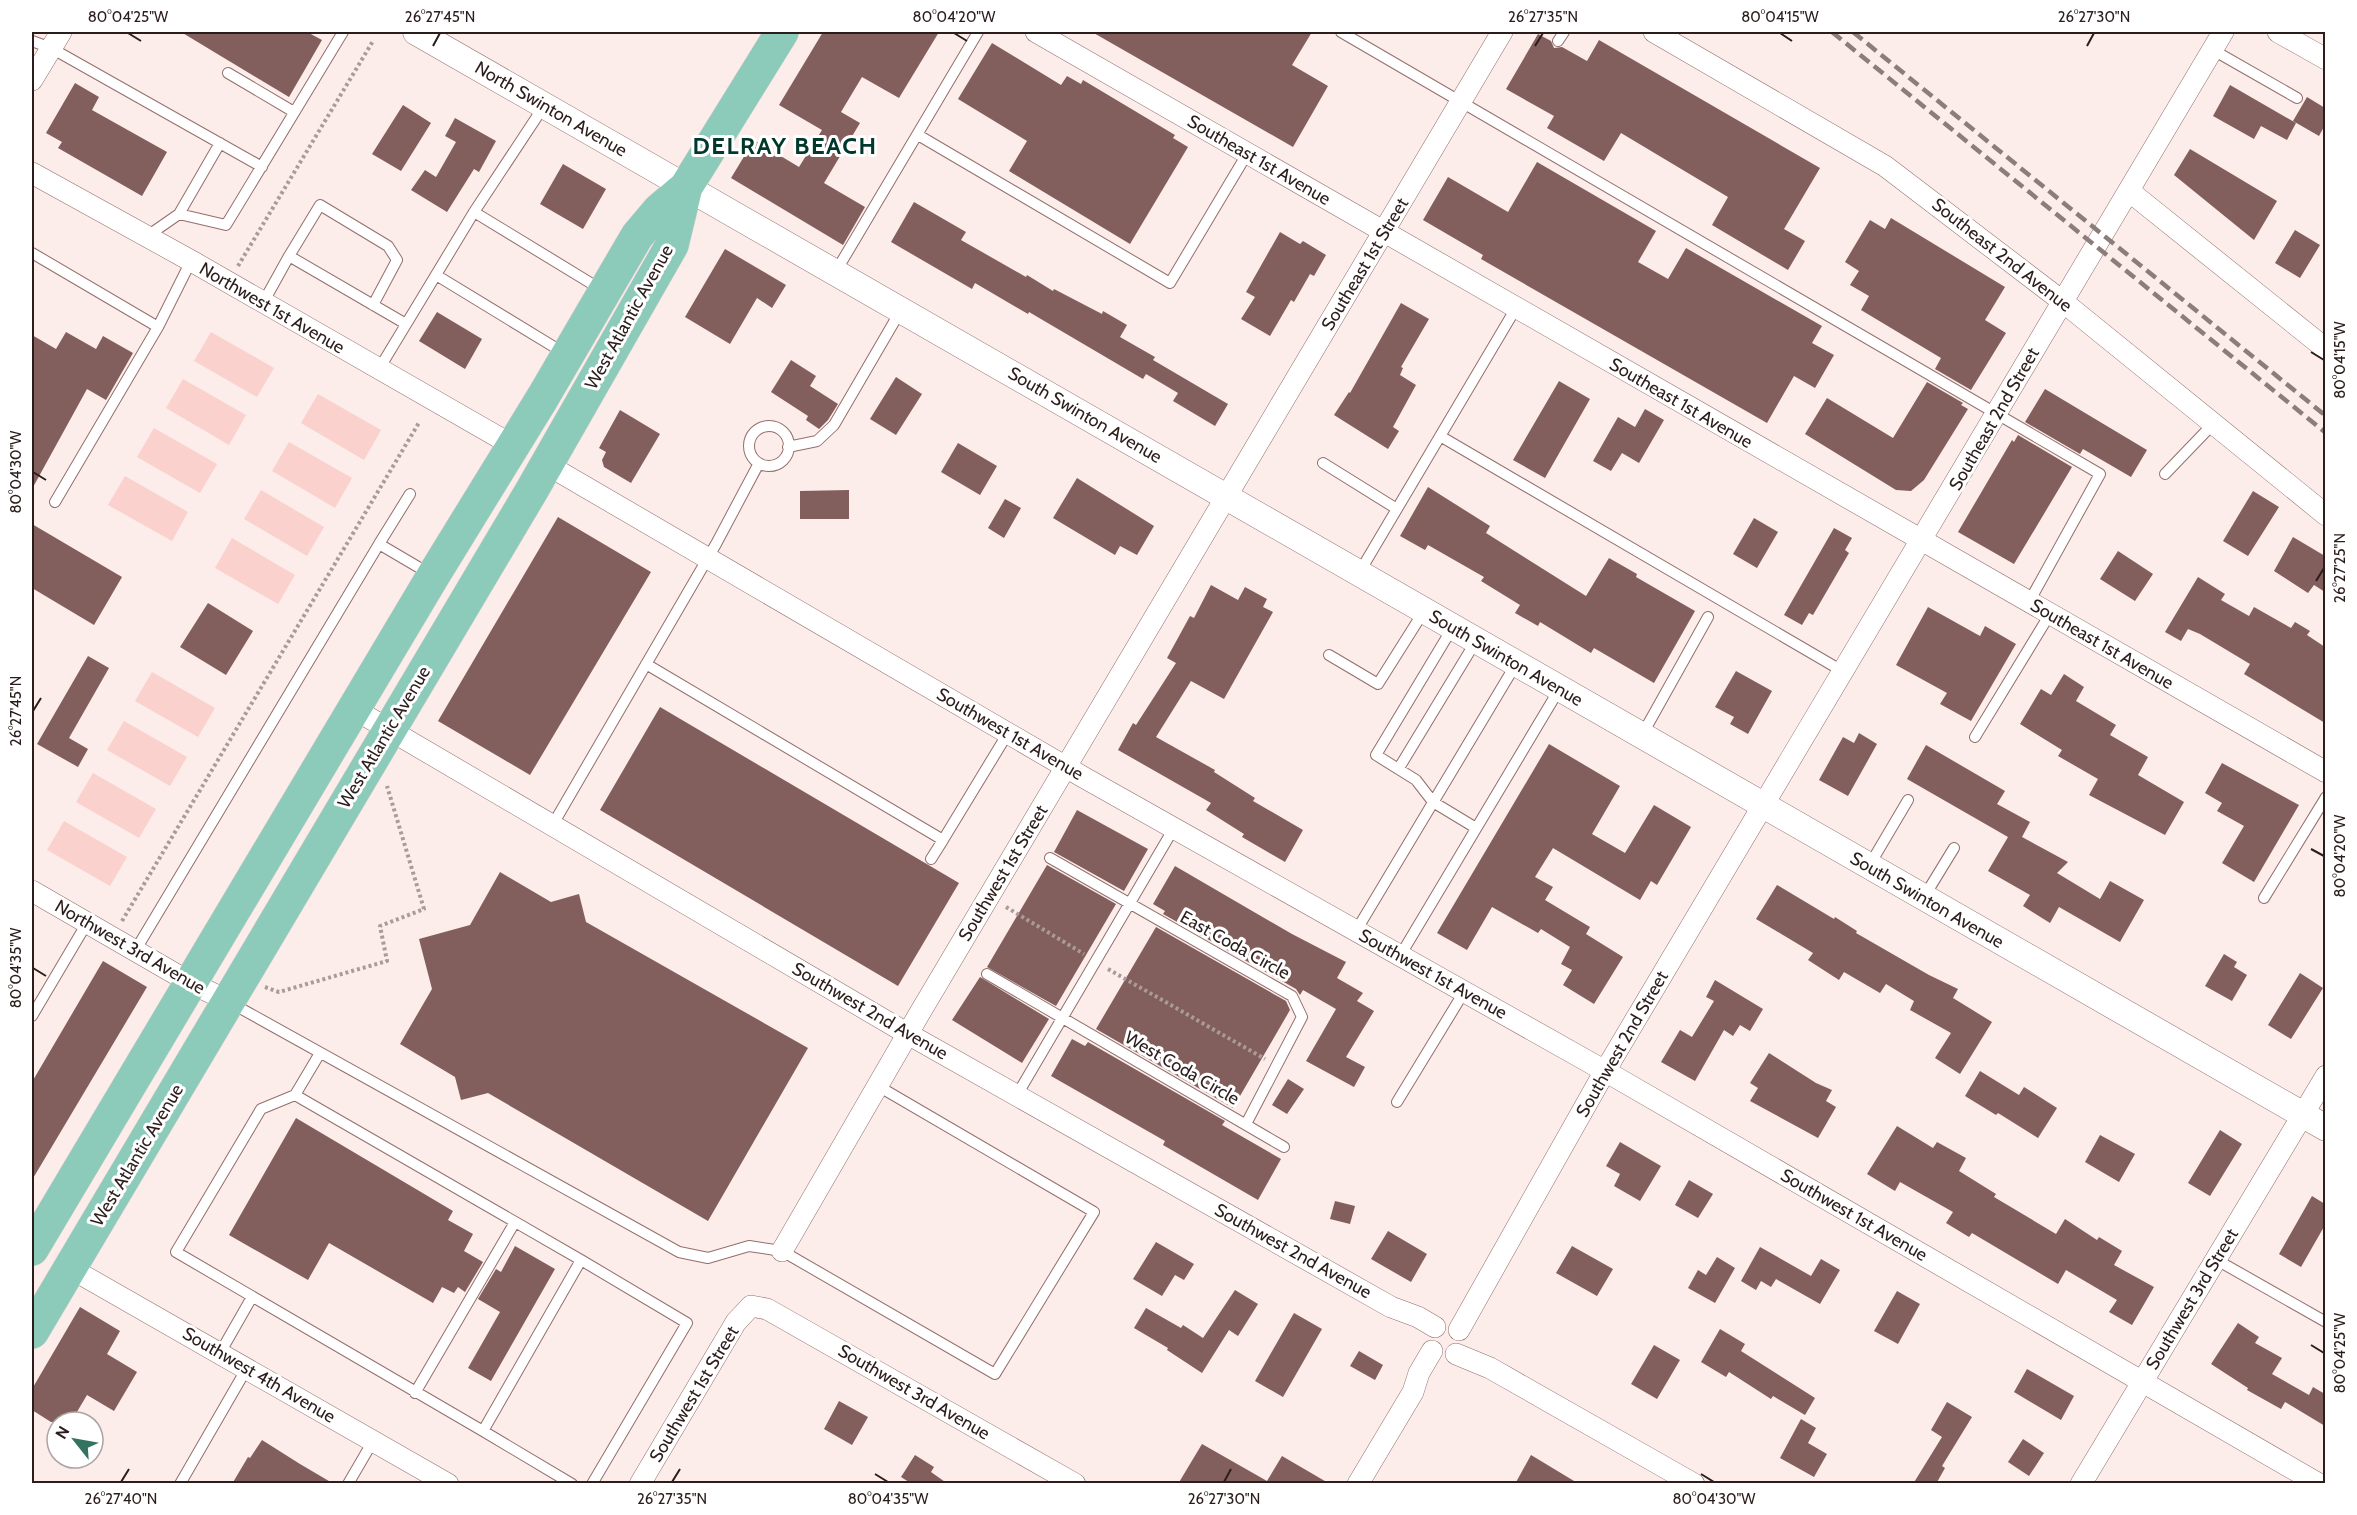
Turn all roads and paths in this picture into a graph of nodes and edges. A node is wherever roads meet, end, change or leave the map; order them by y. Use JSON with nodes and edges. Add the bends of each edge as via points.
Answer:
{"nodes":[{"id":1,"x":343,"y":32,"type":"edge"},
{"id":2,"x":416,"y":32,"type":"edge"},
{"id":3,"x":782,"y":32,"type":"edge"},
{"id":4,"x":978,"y":32,"type":"edge"},
{"id":5,"x":1036,"y":32,"type":"edge"},
{"id":6,"x":1341,"y":32,"type":"edge"},
{"id":7,"x":1502,"y":32,"type":"edge"},
{"id":8,"x":1654,"y":32,"type":"edge"},
{"id":9,"x":2223,"y":32,"type":"edge"},
{"id":10,"x":2278,"y":32,"type":"edge"},
{"id":11,"x":1355,"y":35,"type":"edge"},
{"id":12,"x":48,"y":40,"type":"edge"},
{"id":13,"x":373,"y":41,"type":"dead end"},
{"id":14,"x":2212,"y":50,"type":"junction"},
{"id":15,"x":2325,"y":59,"type":"edge"},
{"id":16,"x":228,"y":73,"type":"dead end"},
{"id":17,"x":32,"y":80,"type":"edge"},
{"id":18,"x":2297,"y":98,"type":"dead end"},
{"id":19,"x":1461,"y":100,"type":"junction"},
{"id":20,"x":544,"y":106,"type":"junction"},
{"id":21,"x":294,"y":112,"type":"junction"},
{"id":22,"x":918,"y":135,"type":"junction"},
{"id":23,"x":220,"y":143,"type":"junction"},
{"id":24,"x":1248,"y":154,"type":"junction"},
{"id":25,"x":262,"y":166,"type":"junction"},
{"id":26,"x":32,"y":173,"type":"edge"},
{"id":27,"x":686,"y":187,"type":"junction"},
{"id":28,"x":2129,"y":191,"type":"junction"},
{"id":29,"x":474,"y":212,"type":"junction"},
{"id":30,"x":179,"y":214,"type":"junction"},
{"id":31,"x":1384,"y":233,"type":"junction"},
{"id":32,"x":146,"y":238,"type":"junction"},
{"id":33,"x":32,"y":253,"type":"edge"},
{"id":34,"x":290,"y":256,"type":"junction"},
{"id":35,"x":191,"y":261,"type":"junction"},
{"id":36,"x":237,"y":269,"type":"dead end"},
{"id":37,"x":836,"y":273,"type":"junction"},
{"id":38,"x":436,"y":275,"type":"junction"},
{"id":39,"x":604,"y":291,"type":"junction"},
{"id":40,"x":2062,"y":302,"type":"junction"},
{"id":41,"x":263,"y":304,"type":"junction"},
{"id":42,"x":373,"y":305,"type":"junction"},
{"id":43,"x":1516,"y":308,"type":"junction"},
{"id":44,"x":901,"y":310,"type":"junction"},
{"id":45,"x":406,"y":324,"type":"junction"},
{"id":46,"x":158,"y":327,"type":"junction"},
{"id":47,"x":2325,"y":349,"type":"edge"},
{"id":48,"x":567,"y":355,"type":"junction"},
{"id":49,"x":379,"y":369,"type":"junction"},
{"id":50,"x":543,"y":398,"type":"junction"},
{"id":51,"x":1997,"y":413,"type":"junction"},
{"id":52,"x":420,"y":421,"type":"dead end"},
{"id":53,"x":2214,"y":424,"type":"junction"},
{"id":54,"x":1440,"y":436,"type":"junction"},
{"id":55,"x":512,"y":445,"type":"junction"},
{"id":56,"x":788,"y":447,"type":"junction"},
{"id":57,"x":759,"y":463,"type":"junction"},
{"id":58,"x":1323,"y":463,"type":"dead end"},
{"id":59,"x":546,"y":464,"type":"junction"},
{"id":60,"x":2165,"y":474,"type":"dead end"},
{"id":61,"x":410,"y":494,"type":"dead end"},
{"id":62,"x":1226,"y":496,"type":"junction"},
{"id":63,"x":55,"y":502,"type":"dead end"},
{"id":64,"x":522,"y":506,"type":"junction"},
{"id":65,"x":1397,"y":509,"type":"junction"},
{"id":66,"x":2325,"y":515,"type":"edge"},
{"id":67,"x":1922,"y":540,"type":"junction"},
{"id":68,"x":379,"y":544,"type":"junction"},
{"id":69,"x":707,"y":558,"type":"junction"},
{"id":70,"x":1359,"y":573,"type":"junction"},
{"id":71,"x":433,"y":576,"type":"junction"},
{"id":72,"x":2029,"y":602,"type":"junction"},
{"id":73,"x":1425,"y":611,"type":"junction"},
{"id":74,"x":2050,"y":614,"type":"junction"},
{"id":75,"x":1708,"y":617,"type":"dead end"},
{"id":76,"x":1454,"y":627,"type":"junction"},
{"id":77,"x":1476,"y":640,"type":"junction"},
{"id":78,"x":1329,"y":655,"type":"dead end"},
{"id":79,"x":1516,"y":663,"type":"junction"},
{"id":80,"x":646,"y":664,"type":"junction"},
{"id":81,"x":1844,"y":672,"type":"junction"},
{"id":82,"x":1560,"y":688,"type":"junction"},
{"id":83,"x":354,"y":709,"type":"junction"},
{"id":84,"x":388,"y":729,"type":"junction"},
{"id":85,"x":1008,"y":733,"type":"junction"},
{"id":86,"x":1642,"y":736,"type":"junction"},
{"id":87,"x":1976,"y":737,"type":"dead end"},
{"id":88,"x":1066,"y":766,"type":"junction"},
{"id":89,"x":1399,"y":768,"type":"junction"},
{"id":90,"x":2325,"y":772,"type":"edge"},
{"id":91,"x":387,"y":785,"type":"dead end"},
{"id":92,"x":2325,"y":797,"type":"edge"},
{"id":93,"x":1908,"y":800,"type":"dead end"},
{"id":94,"x":1433,"y":802,"type":"junction"},
{"id":95,"x":1764,"y":806,"type":"junction"},
{"id":96,"x":552,"y":826,"type":"junction"},
{"id":97,"x":1174,"y":828,"type":"junction"},
{"id":98,"x":1476,"y":828,"type":"junction"},
{"id":99,"x":943,"y":840,"type":"junction"},
{"id":100,"x":1954,"y":848,"type":"dead end"},
{"id":101,"x":1050,"y":858,"type":"dead end"},
{"id":102,"x":931,"y":859,"type":"dead end"},
{"id":103,"x":1869,"y":866,"type":"junction"},
{"id":104,"x":32,"y":891,"type":"edge"},
{"id":105,"x":1924,"y":898,"type":"junction"},
{"id":106,"x":2264,"y":898,"type":"dead end"},
{"id":107,"x":1129,"y":904,"type":"junction"},
{"id":108,"x":1006,"y":906,"type":"dead end"},
{"id":109,"x":121,"y":922,"type":"dead end"},
{"id":110,"x":87,"y":923,"type":"junction"},
{"id":111,"x":1356,"y":931,"type":"junction"},
{"id":112,"x":135,"y":951,"type":"junction"},
{"id":113,"x":1087,"y":956,"type":"dead end"},
{"id":114,"x":1400,"y":956,"type":"junction"},
{"id":115,"x":1107,"y":968,"type":"dead end"},
{"id":116,"x":987,"y":974,"type":"dead end"},
{"id":117,"x":191,"y":983,"type":"junction"},
{"id":118,"x":264,"y":987,"type":"dead end"},
{"id":119,"x":1464,"y":992,"type":"junction"},
{"id":120,"x":228,"y":1002,"type":"junction"},
{"id":121,"x":32,"y":1017,"type":"edge"},
{"id":122,"x":1062,"y":1018,"type":"junction"},
{"id":123,"x":908,"y":1034,"type":"junction"},
{"id":124,"x":320,"y":1053,"type":"junction"},
{"id":125,"x":1266,"y":1059,"type":"dead end"},
{"id":126,"x":1605,"y":1071,"type":"junction"},
{"id":127,"x":2325,"y":1076,"type":"edge"},
{"id":128,"x":878,"y":1086,"type":"junction"},
{"id":129,"x":295,"y":1095,"type":"junction"},
{"id":130,"x":1017,"y":1095,"type":"junction"},
{"id":131,"x":1397,"y":1102,"type":"dead end"},
{"id":132,"x":2302,"y":1115,"type":"junction"},
{"id":133,"x":1246,"y":1124,"type":"junction"},
{"id":134,"x":2325,"y":1128,"type":"edge"},
{"id":135,"x":1284,"y":1147,"type":"dead end"},
{"id":136,"x":82,"y":1165,"type":"junction"},
{"id":137,"x":515,"y":1222,"type":"junction"},
{"id":138,"x":32,"y":1247,"type":"edge"},
{"id":139,"x":782,"y":1251,"type":"junction"},
{"id":140,"x":2216,"y":1259,"type":"junction"},
{"id":141,"x":581,"y":1260,"type":"junction"},
{"id":142,"x":70,"y":1268,"type":"junction"},
{"id":143,"x":252,"y":1297,"type":"junction"},
{"id":144,"x":751,"y":1306,"type":"joint"},
{"id":145,"x":2325,"y":1322,"type":"edge"},
{"id":146,"x":32,"y":1325,"type":"edge"},
{"id":147,"x":32,"y":1332,"type":"edge"},
{"id":148,"x":1445,"y":1341,"type":"junction"},
{"id":149,"x":220,"y":1353,"type":"junction"},
{"id":150,"x":247,"y":1368,"type":"junction"},
{"id":151,"x":2142,"y":1382,"type":"junction"},
{"id":152,"x":415,"y":1393,"type":"junction"},
{"id":153,"x":483,"y":1431,"type":"junction"},
{"id":154,"x":373,"y":1441,"type":"junction"},
{"id":155,"x":180,"y":1484,"type":"edge"},
{"id":156,"x":348,"y":1484,"type":"edge"},
{"id":157,"x":448,"y":1484,"type":"edge"},
{"id":158,"x":572,"y":1484,"type":"edge"},
{"id":159,"x":592,"y":1484,"type":"edge"},
{"id":160,"x":640,"y":1484,"type":"edge"},
{"id":161,"x":1075,"y":1484,"type":"edge"},
{"id":162,"x":1358,"y":1484,"type":"edge"},
{"id":163,"x":1694,"y":1484,"type":"edge"},
{"id":164,"x":2081,"y":1484,"type":"edge"},
{"id":165,"x":2319,"y":1484,"type":"edge"}],
"edges":[{"from":1,"to":21,"type":"lane"},
{"from":2,"to":20,"type":"street","name":"North Swinton Avenue"},
{"from":3,"to":27,"type":"main road"},
{"from":4,"to":22,"type":"lane"},
{"from":5,"to":24,"type":"street","name":"Southeast 1st Avenue"},
{"from":6,"to":11,"type":"lane"},
{"from":7,"to":19,"type":"street","name":"Southeast 1st Street"},
{"from":8,"to":40,"type":"street","name":"Southeast 2nd Avenue","via":[[1885,166]]},
{"from":9,"to":14,"type":"street","name":"Southeast 2nd Street"},
{"from":10,"to":15,"type":"street"},
{"from":11,"to":19,"type":"lane"},
{"from":12,"to":17,"type":"street"},
{"from":12,"to":23,"type":"lane"},
{"from":13,"to":36,"type":"path"},
{"from":14,"to":18,"type":"lane"},
{"from":14,"to":28,"type":"street","name":"Southeast 2nd Street"},
{"from":16,"to":21,"type":"lane"},
{"from":19,"to":31,"type":"street","name":"Southeast 1st Street"},
{"from":19,"to":51,"type":"lane"},
{"from":20,"to":27,"type":"street","name":"North Swinton Avenue"},
{"from":20,"to":29,"type":"lane"},
{"from":21,"to":25,"type":"lane"},
{"from":22,"to":24,"type":"lane","via":[[1170,283]]},
{"from":22,"to":37,"type":"lane"},
{"from":23,"to":25,"type":"lane"},
{"from":23,"to":30,"type":"lane"},
{"from":24,"to":31,"type":"street","name":"Southeast 1st Avenue"},
{"from":25,"to":30,"type":"lane","via":[[226,225]]},
{"from":26,"to":32,"type":"street","name":"Northwest 1st Avenue"},
{"from":27,"to":37,"type":"street","name":"South Swinton Avenue"},
{"from":27,"to":39,"type":"main road","name":"West Atlantic Avenue","via":[[637,236]]},
{"from":27,"to":59,"type":"main road","name":"West Atlantic Avenue","via":[[672,245]]},
{"from":28,"to":40,"type":"street","name":"Southeast 2nd Street"},
{"from":28,"to":47,"type":"street"},
{"from":29,"to":38,"type":"lane"},
{"from":29,"to":39,"type":"lane"},
{"from":30,"to":32,"type":"lane"},
{"from":31,"to":43,"type":"street","name":"Southeast 1st Avenue"},
{"from":31,"to":62,"type":"street","name":"Southeast 1st Street"},
{"from":32,"to":35,"type":"street","name":"Northwest 1st Avenue"},
{"from":33,"to":46,"type":"lane"},
{"from":34,"to":41,"type":"lane"},
{"from":34,"to":42,"type":"lane"},
{"from":34,"to":42,"type":"lane","via":[[320,205],[388,246],[397,260]]},
{"from":35,"to":41,"type":"street","name":"Northwest 1st Avenue"},
{"from":35,"to":46,"type":"lane"},
{"from":37,"to":44,"type":"street","name":"South Swinton Avenue"},
{"from":38,"to":45,"type":"lane"},
{"from":38,"to":48,"type":"lane"},
{"from":39,"to":48,"type":"main road","name":"West Atlantic Avenue"},
{"from":40,"to":51,"type":"street","name":"Southeast 2nd Street"},
{"from":40,"to":53,"type":"street","name":"Southeast 2nd Avenue"},
{"from":41,"to":49,"type":"street","name":"Northwest 1st Avenue"},
{"from":42,"to":45,"type":"lane"},
{"from":43,"to":54,"type":"lane"},
{"from":43,"to":67,"type":"street","name":"Southeast 1st Avenue"},
{"from":44,"to":56,"type":"lane","via":[[834,425],[817,441]]},
{"from":44,"to":62,"type":"street","name":"South Swinton Avenue"},
{"from":45,"to":49,"type":"lane"},
{"from":46,"to":63,"type":"lane"},
{"from":48,"to":50,"type":"main road","name":"West Atlantic Avenue"},
{"from":49,"to":55,"type":"street","name":"Northwest 1st Avenue"},
{"from":50,"to":55,"type":"main road","name":"West Atlantic Avenue"},
{"from":50,"to":59,"type":"main road"},
{"from":51,"to":67,"type":"street","name":"Southeast 2nd Street"},
{"from":51,"to":72,"type":"lane","via":[[2100,474]]},
{"from":52,"to":109,"type":"path"},
{"from":53,"to":60,"type":"lane"},
{"from":53,"to":66,"type":"street","name":"Southeast 2nd Avenue"},
{"from":54,"to":65,"type":"lane"},
{"from":54,"to":81,"type":"lane"},
{"from":55,"to":64,"type":"main road"},
{"from":55,"to":71,"type":"main road","name":"West Atlantic Avenue"},
{"from":56,"to":57,"type":"lane","via":[[778,463]]},
{"from":56,"to":57,"type":"lane","via":[[781,430],[762,428],[752,435],[749,447]]},
{"from":57,"to":69,"type":"lane"},
{"from":58,"to":65,"type":"lane"},
{"from":59,"to":64,"type":"main road","name":"West Atlantic Avenue"},
{"from":59,"to":69,"type":"street","name":"Southwest 1st Avenue"},
{"from":61,"to":68,"type":"lane"},
{"from":62,"to":70,"type":"street","name":"South Swinton Avenue"},
{"from":62,"to":88,"type":"street","name":"Southwest 1st Street"},
{"from":64,"to":84,"type":"main road","name":"West Atlantic Avenue"},
{"from":65,"to":70,"type":"lane"},
{"from":67,"to":72,"type":"street","name":"Southeast 1st Avenue"},
{"from":67,"to":81,"type":"street","name":"Southeast 2nd Street"},
{"from":68,"to":71,"type":"lane"},
{"from":68,"to":112,"type":"lane"},
{"from":69,"to":80,"type":"lane"},
{"from":69,"to":85,"type":"street","name":"Southwest 1st Avenue"},
{"from":70,"to":73,"type":"street","name":"South Swinton Avenue"},
{"from":71,"to":83,"type":"main road","name":"West Atlantic Avenue"},
{"from":72,"to":74,"type":"street","name":"Southeast 1st Avenue"},
{"from":73,"to":76,"type":"street","name":"South Swinton Avenue"},
{"from":73,"to":78,"type":"lane","via":[[1378,684]]},
{"from":74,"to":87,"type":"lane"},
{"from":74,"to":90,"type":"street","name":"Southeast 1st Avenue"},
{"from":75,"to":86,"type":"lane"},
{"from":76,"to":77,"type":"street","name":"South Swinton Avenue"},
{"from":76,"to":89,"type":"lane","via":[[1376,754]]},
{"from":77,"to":79,"type":"street","name":"South Swinton Avenue"},
{"from":77,"to":89,"type":"lane"},
{"from":79,"to":82,"type":"street","name":"South Swinton Avenue"},
{"from":79,"to":94,"type":"lane"},
{"from":80,"to":96,"type":"lane"},
{"from":80,"to":99,"type":"lane"},
{"from":81,"to":95,"type":"street","name":"Southeast 2nd Street"},
{"from":82,"to":86,"type":"street","name":"South Swinton Avenue"},
{"from":82,"to":98,"type":"lane"},
{"from":83,"to":84,"type":"street","name":"Southwest 2nd Avenue"},
{"from":83,"to":117,"type":"main road","name":"West Atlantic Avenue"},
{"from":84,"to":96,"type":"street","name":"Southwest 2nd Avenue"},
{"from":84,"to":120,"type":"main road","name":"West Atlantic Avenue"},
{"from":85,"to":88,"type":"street","name":"Southwest 1st Avenue"},
{"from":85,"to":99,"type":"lane"},
{"from":86,"to":95,"type":"street","name":"South Swinton Avenue"},
{"from":88,"to":97,"type":"street","name":"Southwest 1st Avenue"},
{"from":88,"to":123,"type":"street","name":"Southwest 1st Street"},
{"from":89,"to":94,"type":"lane","via":[[1416,780]]},
{"from":91,"to":118,"type":"path","via":[[424,909],[380,926],[387,961],[279,992]]},
{"from":92,"to":106,"type":"lane"},
{"from":93,"to":103,"type":"lane"},
{"from":94,"to":98,"type":"lane"},
{"from":94,"to":111,"type":"lane"},
{"from":95,"to":103,"type":"street","name":"South Swinton Avenue"},
{"from":95,"to":126,"type":"street","name":"Southwest 2nd Street"},
{"from":96,"to":123,"type":"street","name":"Southwest 2nd Avenue"},
{"from":97,"to":107,"type":"lane"},
{"from":97,"to":111,"type":"street","name":"Southwest 1st Avenue"},
{"from":98,"to":114,"type":"lane"},
{"from":99,"to":102,"type":"lane"},
{"from":100,"to":105,"type":"lane"},
{"from":101,"to":107,"type":"lane"},
{"from":103,"to":105,"type":"street","name":"South Swinton Avenue"},
{"from":104,"to":110,"type":"street","name":"Northwest 3rd Avenue"},
{"from":105,"to":132,"type":"street","name":"South Swinton Avenue"},
{"from":107,"to":122,"type":"lane"},
{"from":107,"to":133,"type":"lane","name":"East Coda Circle","via":[[1292,996],[1302,1017]]},
{"from":108,"to":113,"type":"path"},
{"from":110,"to":112,"type":"street","name":"Northwest 3rd Avenue"},
{"from":110,"to":121,"type":"lane"},
{"from":111,"to":114,"type":"street","name":"Southwest 1st Avenue"},
{"from":112,"to":117,"type":"street","name":"Northwest 3rd Avenue"},
{"from":114,"to":119,"type":"street","name":"Southwest 1st Avenue"},
{"from":115,"to":125,"type":"path"},
{"from":116,"to":122,"type":"lane","name":"West Coda Circle"},
{"from":117,"to":120,"type":"street","name":"Northwest 3rd Avenue"},
{"from":117,"to":136,"type":"main road","name":"West Atlantic Avenue"},
{"from":119,"to":126,"type":"street","name":"Southwest 1st Avenue"},
{"from":119,"to":131,"type":"lane"},
{"from":120,"to":124,"type":"lane"},
{"from":120,"to":142,"type":"main road","name":"West Atlantic Avenue"},
{"from":122,"to":130,"type":"lane"},
{"from":122,"to":133,"type":"lane","name":"West Coda Circle"},
{"from":123,"to":128,"type":"street","name":"Southwest 1st Street"},
{"from":123,"to":130,"type":"street","name":"Southwest 2nd Avenue"},
{"from":124,"to":129,"type":"lane"},
{"from":124,"to":139,"type":"lane","via":[[679,1252],[708,1258],[749,1246]]},
{"from":126,"to":148,"type":"street","name":"Southwest 2nd Street","via":[[1485,1285],[1466,1295]]},
{"from":126,"to":151,"type":"street","name":"Southwest 1st Avenue"},
{"from":127,"to":132,"type":"street","name":"Southwest 3rd Street"},
{"from":128,"to":139,"type":"street","name":"Southwest 1st Street"},
{"from":128,"to":139,"type":"lane","via":[[1094,1212],[995,1374]]},
{"from":129,"to":137,"type":"lane"},
{"from":129,"to":143,"type":"lane","via":[[261,1109],[176,1252]]},
{"from":130,"to":148,"type":"street","name":"Southwest 2nd Avenue","via":[[1391,1306],[1415,1331]]},
{"from":132,"to":134,"type":"street","name":"South Swinton Avenue"},
{"from":132,"to":140,"type":"street","name":"Southwest 3rd Street"},
{"from":133,"to":135,"type":"lane","name":"West Coda Circle"},
{"from":136,"to":138,"type":"main road","name":"West Atlantic Avenue"},
{"from":136,"to":142,"type":"main road","via":[[62,1226],[62,1257]]},
{"from":137,"to":141,"type":"lane"},
{"from":137,"to":152,"type":"lane"},
{"from":138,"to":146,"type":"main road","via":[[42,1259],[44,1274]]},
{"from":140,"to":145,"type":"lane"},
{"from":140,"to":151,"type":"street","name":"Southwest 3rd Street"},
{"from":141,"to":153,"type":"lane"},
{"from":141,"to":159,"type":"lane","via":[[687,1323]]},
{"from":142,"to":147,"type":"main road","name":"West Atlantic Avenue"},
{"from":142,"to":149,"type":"street","name":"Southwest 4th Avenue"},
{"from":143,"to":149,"type":"lane"},
{"from":143,"to":152,"type":"lane"},
{"from":144,"to":160,"type":"street","name":"Southwest 1st Street","via":[[736,1322]]},
{"from":144,"to":161,"type":"street","name":"Southwest 3rd Avenue","via":[[767,1309]]},
{"from":148,"to":162,"type":"street","name":"Southwest 2nd Street","via":[[1419,1372],[1413,1392]]},
{"from":148,"to":163,"type":"street","name":"Southwest 2nd Avenue"},
{"from":149,"to":150,"type":"street","name":"Southwest 4th Avenue"},
{"from":150,"to":154,"type":"street","name":"Southwest 4th Avenue"},
{"from":150,"to":155,"type":"lane"},
{"from":151,"to":164,"type":"street","name":"Southwest 3rd Street"},
{"from":151,"to":165,"type":"street","name":"Southwest 1st Avenue"},
{"from":152,"to":153,"type":"lane"},
{"from":153,"to":158,"type":"lane"},
{"from":154,"to":156,"type":"lane"},
{"from":154,"to":157,"type":"street","name":"Southwest 4th Avenue"}]}
